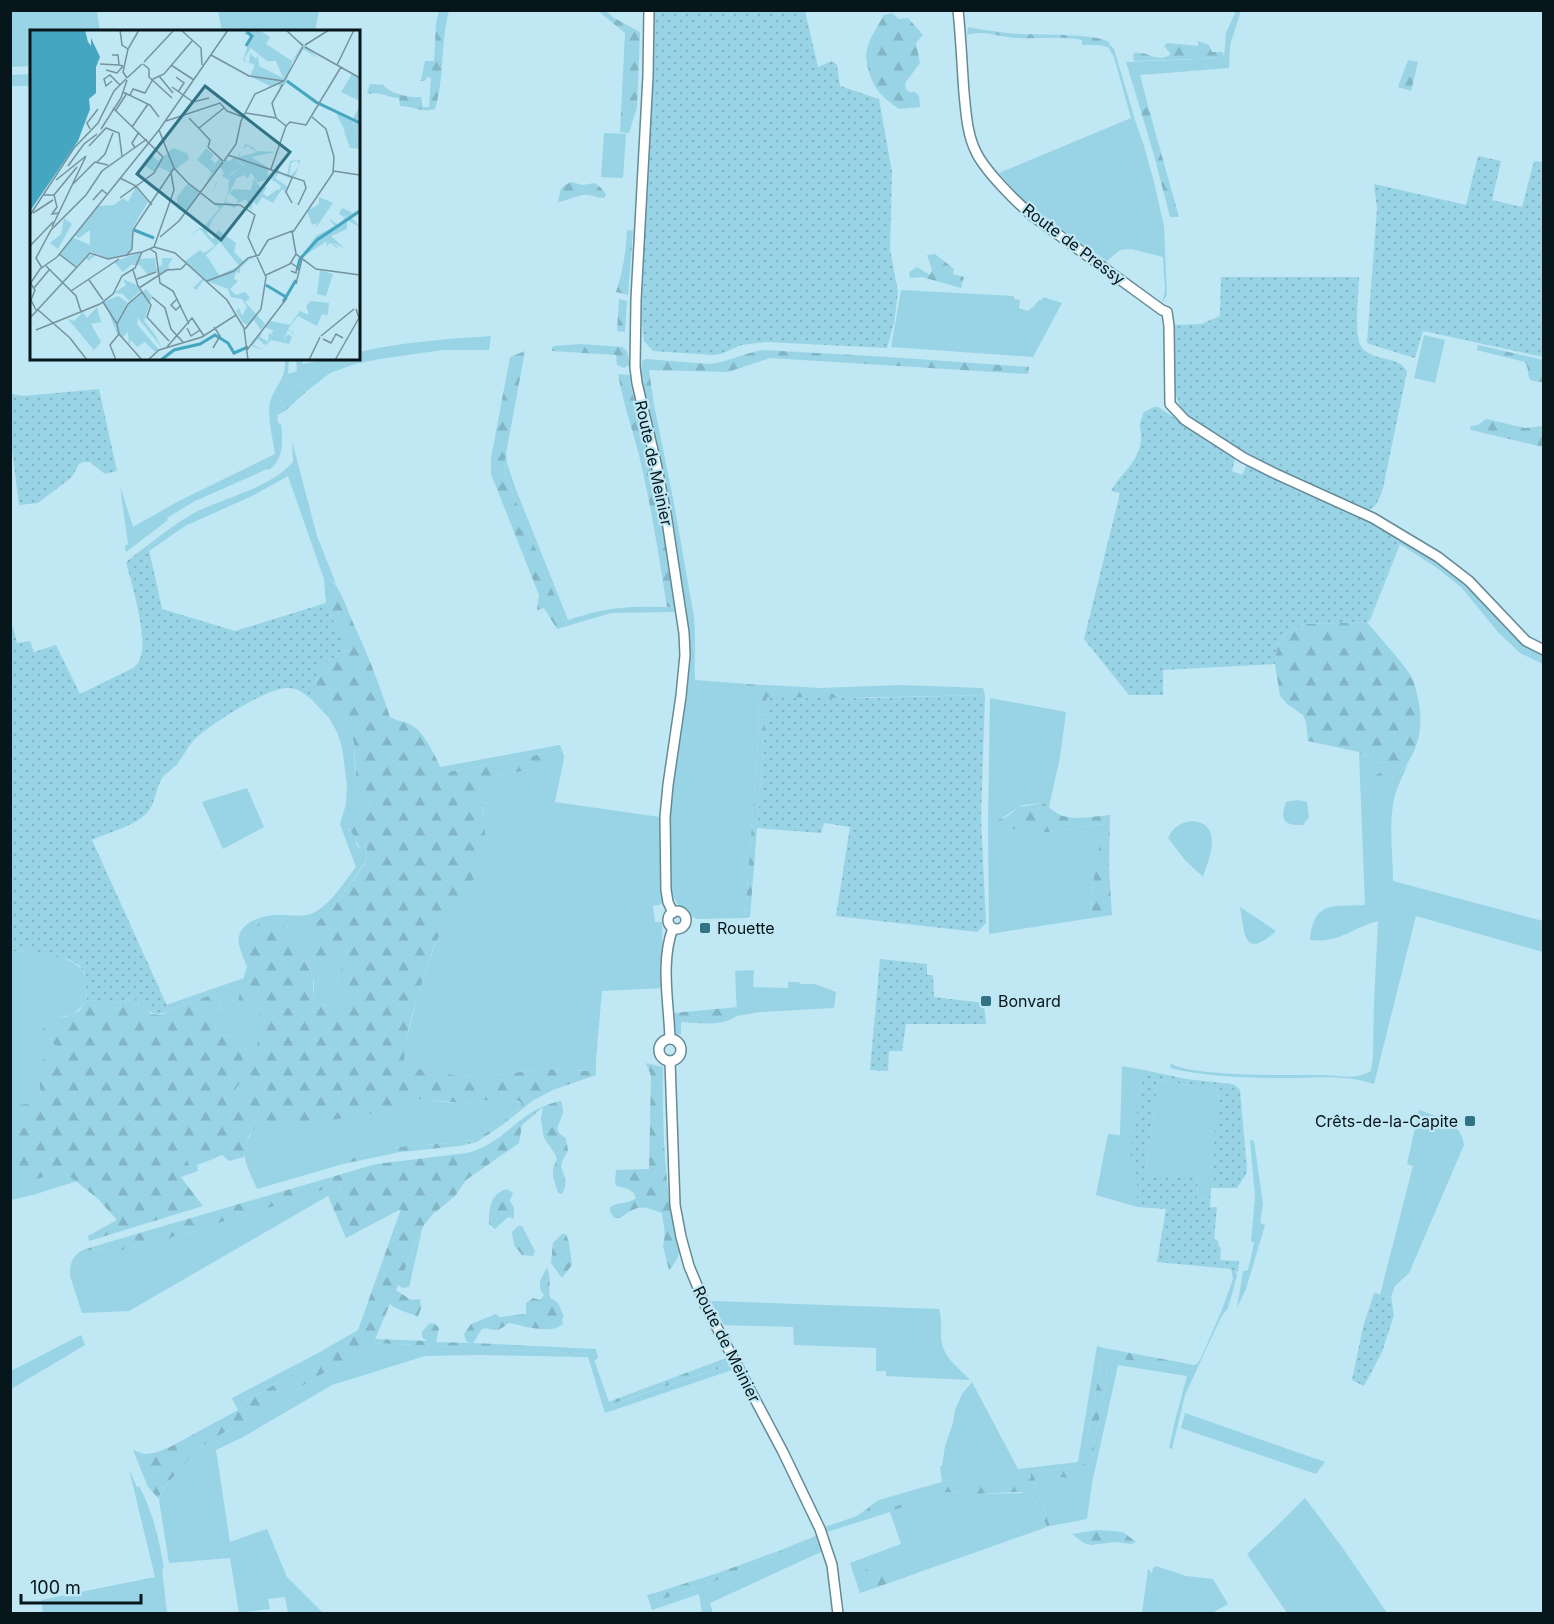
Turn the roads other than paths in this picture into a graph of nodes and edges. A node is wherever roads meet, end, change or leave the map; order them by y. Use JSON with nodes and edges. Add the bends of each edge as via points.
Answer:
{"nodes":[{"id":1,"x":649,"y":10,"type":"edge"},
{"id":2,"x":958,"y":10,"type":"edge"},
{"id":3,"x":1544,"y":650,"type":"edge"},
{"id":4,"x":673,"y":913,"type":"junction"},
{"id":5,"x":673,"y":928,"type":"junction"},
{"id":6,"x":670,"y":1039,"type":"junction"},
{"id":7,"x":670,"y":1061,"type":"junction"},
{"id":8,"x":838,"y":1614,"type":"edge"}],
"edges":[{"from":1,"to":4,"type":"street","name":"Route de Meinier","via":[[635,358],[666,514],[684,633],[681,696],[665,817],[666,890]]},
{"from":2,"to":3,"type":"street","name":"Route de Pressy","via":[[966,116],[976,153],[1032,215],[1167,312],[1170,404],[1185,420],[1244,458],[1373,518],[1448,564],[1526,641]]},
{"from":4,"to":5,"type":"street","via":[[669,919]]},
{"from":4,"to":5,"type":"street","via":[[681,912],[686,922]]},
{"from":5,"to":6,"type":"street","via":[[667,957]]},
{"from":6,"to":7,"type":"street","via":[[660,1044],[659,1052]]},
{"from":6,"to":7,"type":"street","via":[[677,1041],[681,1052]]},
{"from":7,"to":8,"type":"street","name":"Route de Meinier","via":[[675,1205],[689,1266],[706,1307],[811,1508],[832,1565]]}]}
